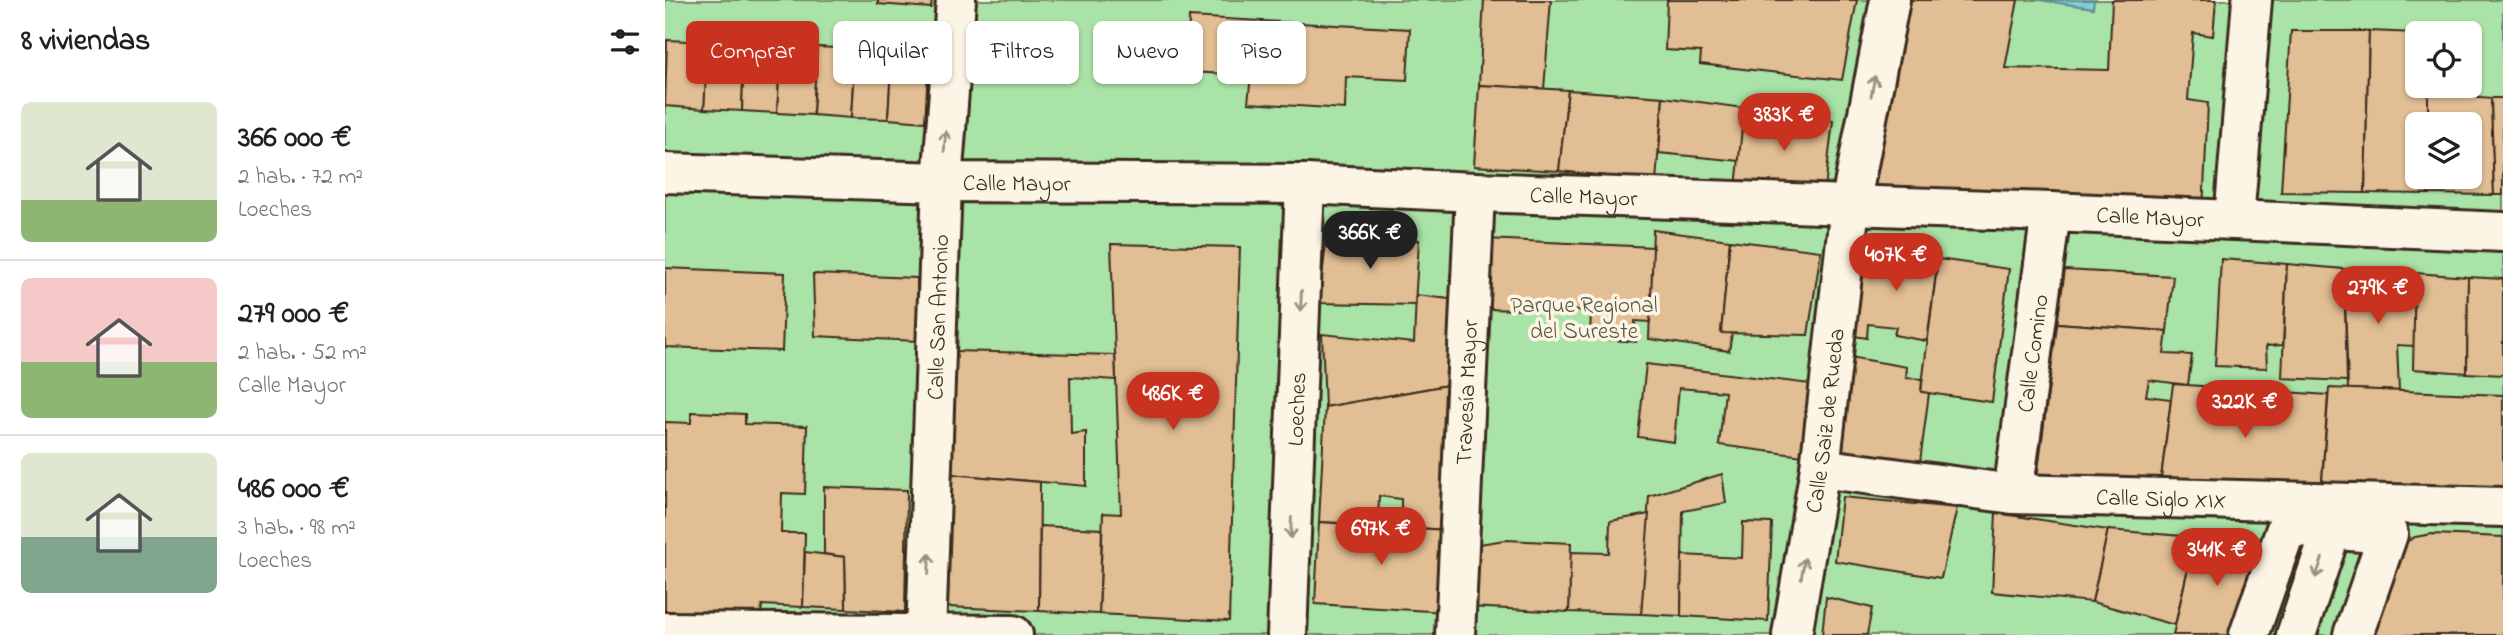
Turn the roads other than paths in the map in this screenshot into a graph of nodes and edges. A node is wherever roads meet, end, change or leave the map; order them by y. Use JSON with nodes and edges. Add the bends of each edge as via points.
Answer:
{"nodes":[{"id":1,"x":956,"y":0,"type":"edge"},
{"id":2,"x":1890,"y":0,"type":"edge"},
{"id":3,"x":2252,"y":0,"type":"edge"},
{"id":4,"x":665,"y":173,"type":"edge"},
{"id":5,"x":942,"y":182,"type":"junction"},
{"id":6,"x":1305,"y":184,"type":"junction"},
{"id":7,"x":1475,"y":192,"type":"junction"},
{"id":8,"x":1850,"y":206,"type":"junction"},
{"id":9,"x":2051,"y":212,"type":"junction"},
{"id":10,"x":2234,"y":220,"type":"junction"},
{"id":11,"x":2503,"y":232,"type":"edge"},
{"id":12,"x":1820,"y":468,"type":"junction"},
{"id":13,"x":2013,"y":494,"type":"junction"},
{"id":14,"x":2503,"y":507,"type":"edge"},
{"id":15,"x":2336,"y":516,"type":"junction"},
{"id":16,"x":2388,"y":519,"type":"junction"},
{"id":17,"x":665,"y":632,"type":"edge"},
{"id":18,"x":926,"y":634,"type":"edge"},
{"id":19,"x":1013,"y":635,"type":"edge"},
{"id":20,"x":1287,"y":635,"type":"edge"},
{"id":21,"x":1455,"y":635,"type":"edge"},
{"id":22,"x":1792,"y":635,"type":"edge"},
{"id":23,"x":2249,"y":635,"type":"edge"},
{"id":24,"x":2296,"y":635,"type":"edge"},
{"id":25,"x":2352,"y":635,"type":"edge"}],
"edges":[{"from":5,"to":1,"type":"street","name":"Calle San Antonio","one_way":true},
{"from":8,"to":2,"type":"street","name":"Calle Saiz de Rueda","one_way":true},
{"from":3,"to":10,"type":"street"},
{"from":4,"to":5,"type":"street","name":"Calle Mayor"},
{"from":5,"to":6,"type":"street","name":"Calle Mayor"},
{"from":18,"to":5,"type":"street","name":"Calle San Antonio","one_way":true},
{"from":6,"to":7,"type":"street","name":"Calle Mayor"},
{"from":6,"to":20,"type":"street","name":"Loeches","one_way":true},
{"from":7,"to":8,"type":"street","name":"Calle Mayor"},
{"from":7,"to":21,"type":"street","name":"Travesía Mayor"},
{"from":8,"to":9,"type":"street","name":"Calle Mayor"},
{"from":8,"to":12,"type":"street","name":"Calle Saiz de Rueda"},
{"from":9,"to":10,"type":"street","name":"Calle Mayor"},
{"from":9,"to":13,"type":"street","name":"Calle Comino"},
{"from":10,"to":11,"type":"street","name":"Calle Mayor"},
{"from":12,"to":13,"type":"street","name":"Calle Siglo XIX"},
{"from":22,"to":12,"type":"street","name":"Calle Saiz de Rueda","one_way":true},
{"from":13,"to":15,"type":"street","name":"Calle Siglo XIX"},
{"from":14,"to":16,"type":"street","name":"Calle Siglo XIX"},
{"from":15,"to":16,"type":"street","name":"Calle Siglo XIX"},
{"from":15,"to":23,"type":"street","via":[[2287,526]]},
{"from":15,"to":24,"type":"street","one_way":true},
{"from":16,"to":25,"type":"street","via":[[2388,534]]},
{"from":17,"to":18,"type":"street"},
{"from":18,"to":19,"type":"street"}]}
